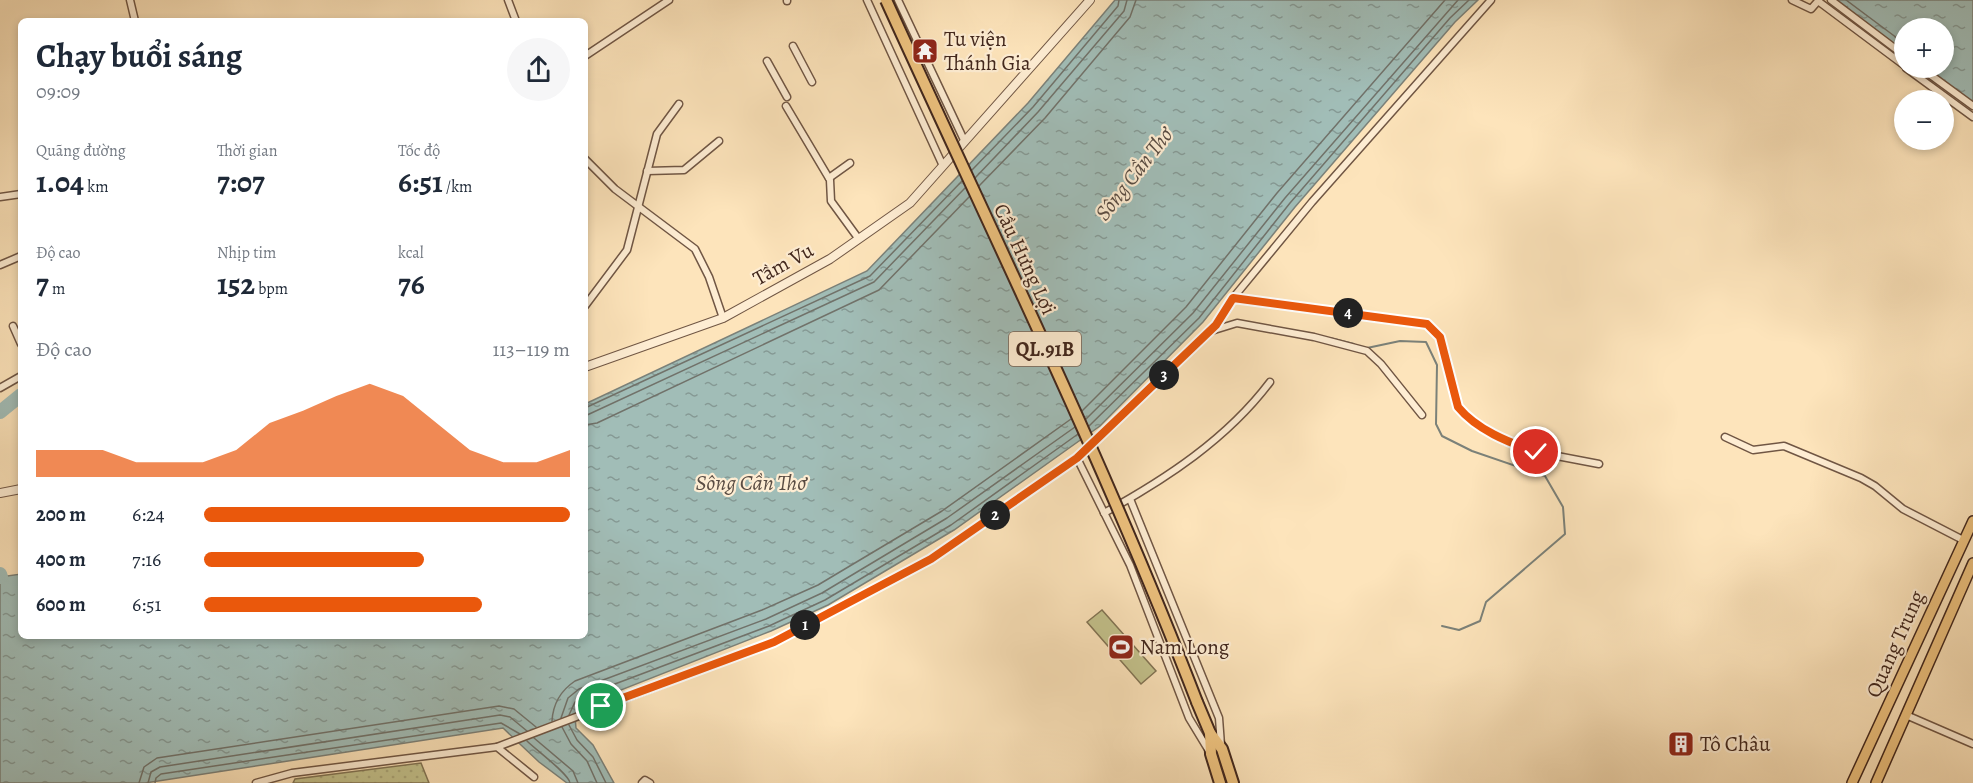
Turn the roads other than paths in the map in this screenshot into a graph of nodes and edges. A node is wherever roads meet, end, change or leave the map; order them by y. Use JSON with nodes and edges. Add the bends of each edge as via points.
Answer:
{"nodes":[{"id":1,"x":130,"y":0,"type":"edge"},
{"id":2,"x":508,"y":0,"type":"edge"},
{"id":3,"x":669,"y":0,"type":"edge"},
{"id":4,"x":867,"y":0,"type":"edge"},
{"id":5,"x":886,"y":0,"type":"edge"},
{"id":6,"x":898,"y":0,"type":"edge"},
{"id":7,"x":1090,"y":0,"type":"edge"},
{"id":8,"x":1491,"y":0,"type":"edge"},
{"id":9,"x":1792,"y":0,"type":"edge"},
{"id":10,"x":1818,"y":0,"type":"edge"},
{"id":11,"x":1831,"y":0,"type":"edge"},
{"id":12,"x":134,"y":18,"type":"edge"},
{"id":13,"x":515,"y":18,"type":"edge"},
{"id":14,"x":793,"y":46,"type":"dead end"},
{"id":15,"x":1894,"y":48,"type":"edge"},
{"id":16,"x":588,"y":54,"type":"edge"},
{"id":17,"x":1894,"y":58,"type":"edge"},
{"id":18,"x":767,"y":61,"type":"dead end"},
{"id":19,"x":1921,"y":78,"type":"edge"},
{"id":20,"x":1935,"y":78,"type":"edge"},
{"id":21,"x":812,"y":82,"type":"dead end"},
{"id":22,"x":787,"y":98,"type":"dead end"},
{"id":23,"x":679,"y":104,"type":"dead end"},
{"id":24,"x":786,"y":106,"type":"dead end"},
{"id":25,"x":1973,"y":106,"type":"edge"},
{"id":26,"x":1973,"y":117,"type":"edge"},
{"id":27,"x":964,"y":140,"type":"junction"},
{"id":28,"x":719,"y":141,"type":"dead end"},
{"id":29,"x":588,"y":162,"type":"edge"},
{"id":30,"x":850,"y":163,"type":"dead end"},
{"id":31,"x":943,"y":166,"type":"junction"},
{"id":32,"x":647,"y":171,"type":"junction"},
{"id":33,"x":829,"y":178,"type":"junction"},
{"id":34,"x":18,"y":194,"type":"edge"},
{"id":35,"x":0,"y":197,"type":"edge"},
{"id":36,"x":638,"y":207,"type":"junction"},
{"id":37,"x":858,"y":238,"type":"junction"},
{"id":38,"x":18,"y":257,"type":"edge"},
{"id":39,"x":0,"y":264,"type":"edge"},
{"id":40,"x":1231,"y":301,"type":"junction"},
{"id":41,"x":588,"y":302,"type":"edge"},
{"id":42,"x":723,"y":318,"type":"junction"},
{"id":43,"x":13,"y":326,"type":"dead end"},
{"id":44,"x":1208,"y":332,"type":"junction"},
{"id":45,"x":18,"y":337,"type":"edge"},
{"id":46,"x":588,"y":367,"type":"edge"},
{"id":47,"x":18,"y":378,"type":"edge"},
{"id":48,"x":1270,"y":382,"type":"dead end"},
{"id":49,"x":0,"y":388,"type":"edge"},
{"id":50,"x":1422,"y":416,"type":"dead end"},
{"id":51,"x":1725,"y":437,"type":"dead end"},
{"id":52,"x":1077,"y":458,"type":"junction"},
{"id":53,"x":1599,"y":464,"type":"dead end"},
{"id":54,"x":18,"y":490,"type":"edge"},
{"id":55,"x":1,"y":493,"type":"edge"},
{"id":56,"x":1130,"y":499,"type":"junction"},
{"id":57,"x":1104,"y":513,"type":"junction"},
{"id":58,"x":1973,"y":521,"type":"edge"},
{"id":59,"x":1963,"y":540,"type":"junction"},
{"id":60,"x":1973,"y":563,"type":"edge"},
{"id":61,"x":1971,"y":574,"type":"edge"},
{"id":62,"x":1906,"y":715,"type":"junction"},
{"id":63,"x":1973,"y":744,"type":"edge"},
{"id":64,"x":496,"y":747,"type":"junction"},
{"id":65,"x":1217,"y":752,"type":"junction"},
{"id":66,"x":534,"y":777,"type":"dead end"},
{"id":67,"x":256,"y":783,"type":"edge"},
{"id":68,"x":642,"y":783,"type":"edge"},
{"id":69,"x":650,"y":783,"type":"edge"},
{"id":70,"x":1220,"y":783,"type":"edge"},
{"id":71,"x":1233,"y":783,"type":"edge"},
{"id":72,"x":1852,"y":783,"type":"edge"},
{"id":73,"x":1876,"y":783,"type":"edge"}],
"edges":[{"from":1,"to":12,"type":"street"},
{"from":2,"to":13,"type":"street"},
{"from":3,"to":16,"type":"street"},
{"from":4,"to":31,"type":"street"},
{"from":5,"to":65,"type":"highway","name":"Cầu Hưng Lợi","number":"QL.91B","bridge":true,"via":[[1106,482]]},
{"from":6,"to":27,"type":"street"},
{"from":7,"to":27,"type":"street","name":"Tầm Vu"},
{"from":8,"to":40,"type":"street","via":[[1312,202]]},
{"from":9,"to":10,"type":"street","via":[[1811,9]]},
{"from":10,"to":17,"type":"street"},
{"from":11,"to":15,"type":"street"},
{"from":14,"to":21,"type":"street"},
{"from":18,"to":22,"type":"street"},
{"from":19,"to":26,"type":"street"},
{"from":20,"to":25,"type":"street"},
{"from":23,"to":32,"type":"street","via":[[657,134]]},
{"from":24,"to":33,"type":"street"},
{"from":27,"to":31,"type":"street","name":"Tầm Vu"},
{"from":28,"to":32,"type":"street","via":[[684,170]]},
{"from":29,"to":36,"type":"street"},
{"from":30,"to":33,"type":"street"},
{"from":31,"to":37,"type":"street","name":"Tầm Vu","via":[[910,203]]},
{"from":32,"to":36,"type":"street"},
{"from":33,"to":37,"type":"street","via":[[831,201]]},
{"from":34,"to":35,"type":"street"},
{"from":36,"to":41,"type":"street","via":[[627,250]]},
{"from":36,"to":42,"type":"street","via":[[695,249]]},
{"from":37,"to":42,"type":"street","name":"Tầm Vu","via":[[830,259]]},
{"from":38,"to":39,"type":"street"},
{"from":40,"to":44,"type":"street"},
{"from":40,"to":53,"type":"street","via":[[1427,324],[1440,337],[1458,407],[1473,422],[1505,441],[1536,452]]},
{"from":42,"to":46,"type":"street","name":"Tầm Vu"},
{"from":43,"to":45,"type":"street"},
{"from":44,"to":50,"type":"street","via":[[1237,324],[1367,351]]},
{"from":44,"to":52,"type":"street"},
{"from":47,"to":49,"type":"street"},
{"from":48,"to":56,"type":"street","via":[[1232,426],[1161,481]]},
{"from":51,"to":59,"type":"street","via":[[1759,451],[1784,446],[1861,478],[1903,509]]},
{"from":52,"to":57,"type":"street"},
{"from":52,"to":64,"type":"street","via":[[931,559],[774,642]]},
{"from":54,"to":55,"type":"street"},
{"from":56,"to":57,"type":"street"},
{"from":56,"to":65,"type":"street","via":[[1220,718]]},
{"from":57,"to":65,"type":"street","via":[[1130,565],[1189,718]]},
{"from":58,"to":59,"type":"main road","name":"Quang Trung"},
{"from":59,"to":72,"type":"main road","name":"Quang Trung"},
{"from":60,"to":61,"type":"main road","name":"Quang Trung"},
{"from":61,"to":62,"type":"main road","name":"Quang Trung"},
{"from":62,"to":63,"type":"street"},
{"from":62,"to":73,"type":"main road","name":"Quang Trung"},
{"from":64,"to":66,"type":"street"},
{"from":64,"to":67,"type":"street","via":[[308,771]]},
{"from":65,"to":70,"type":"highway","number":"QL.91B"},
{"from":65,"to":71,"type":"highway","number":"QL.91B"},
{"from":68,"to":69,"type":"street"}]}
